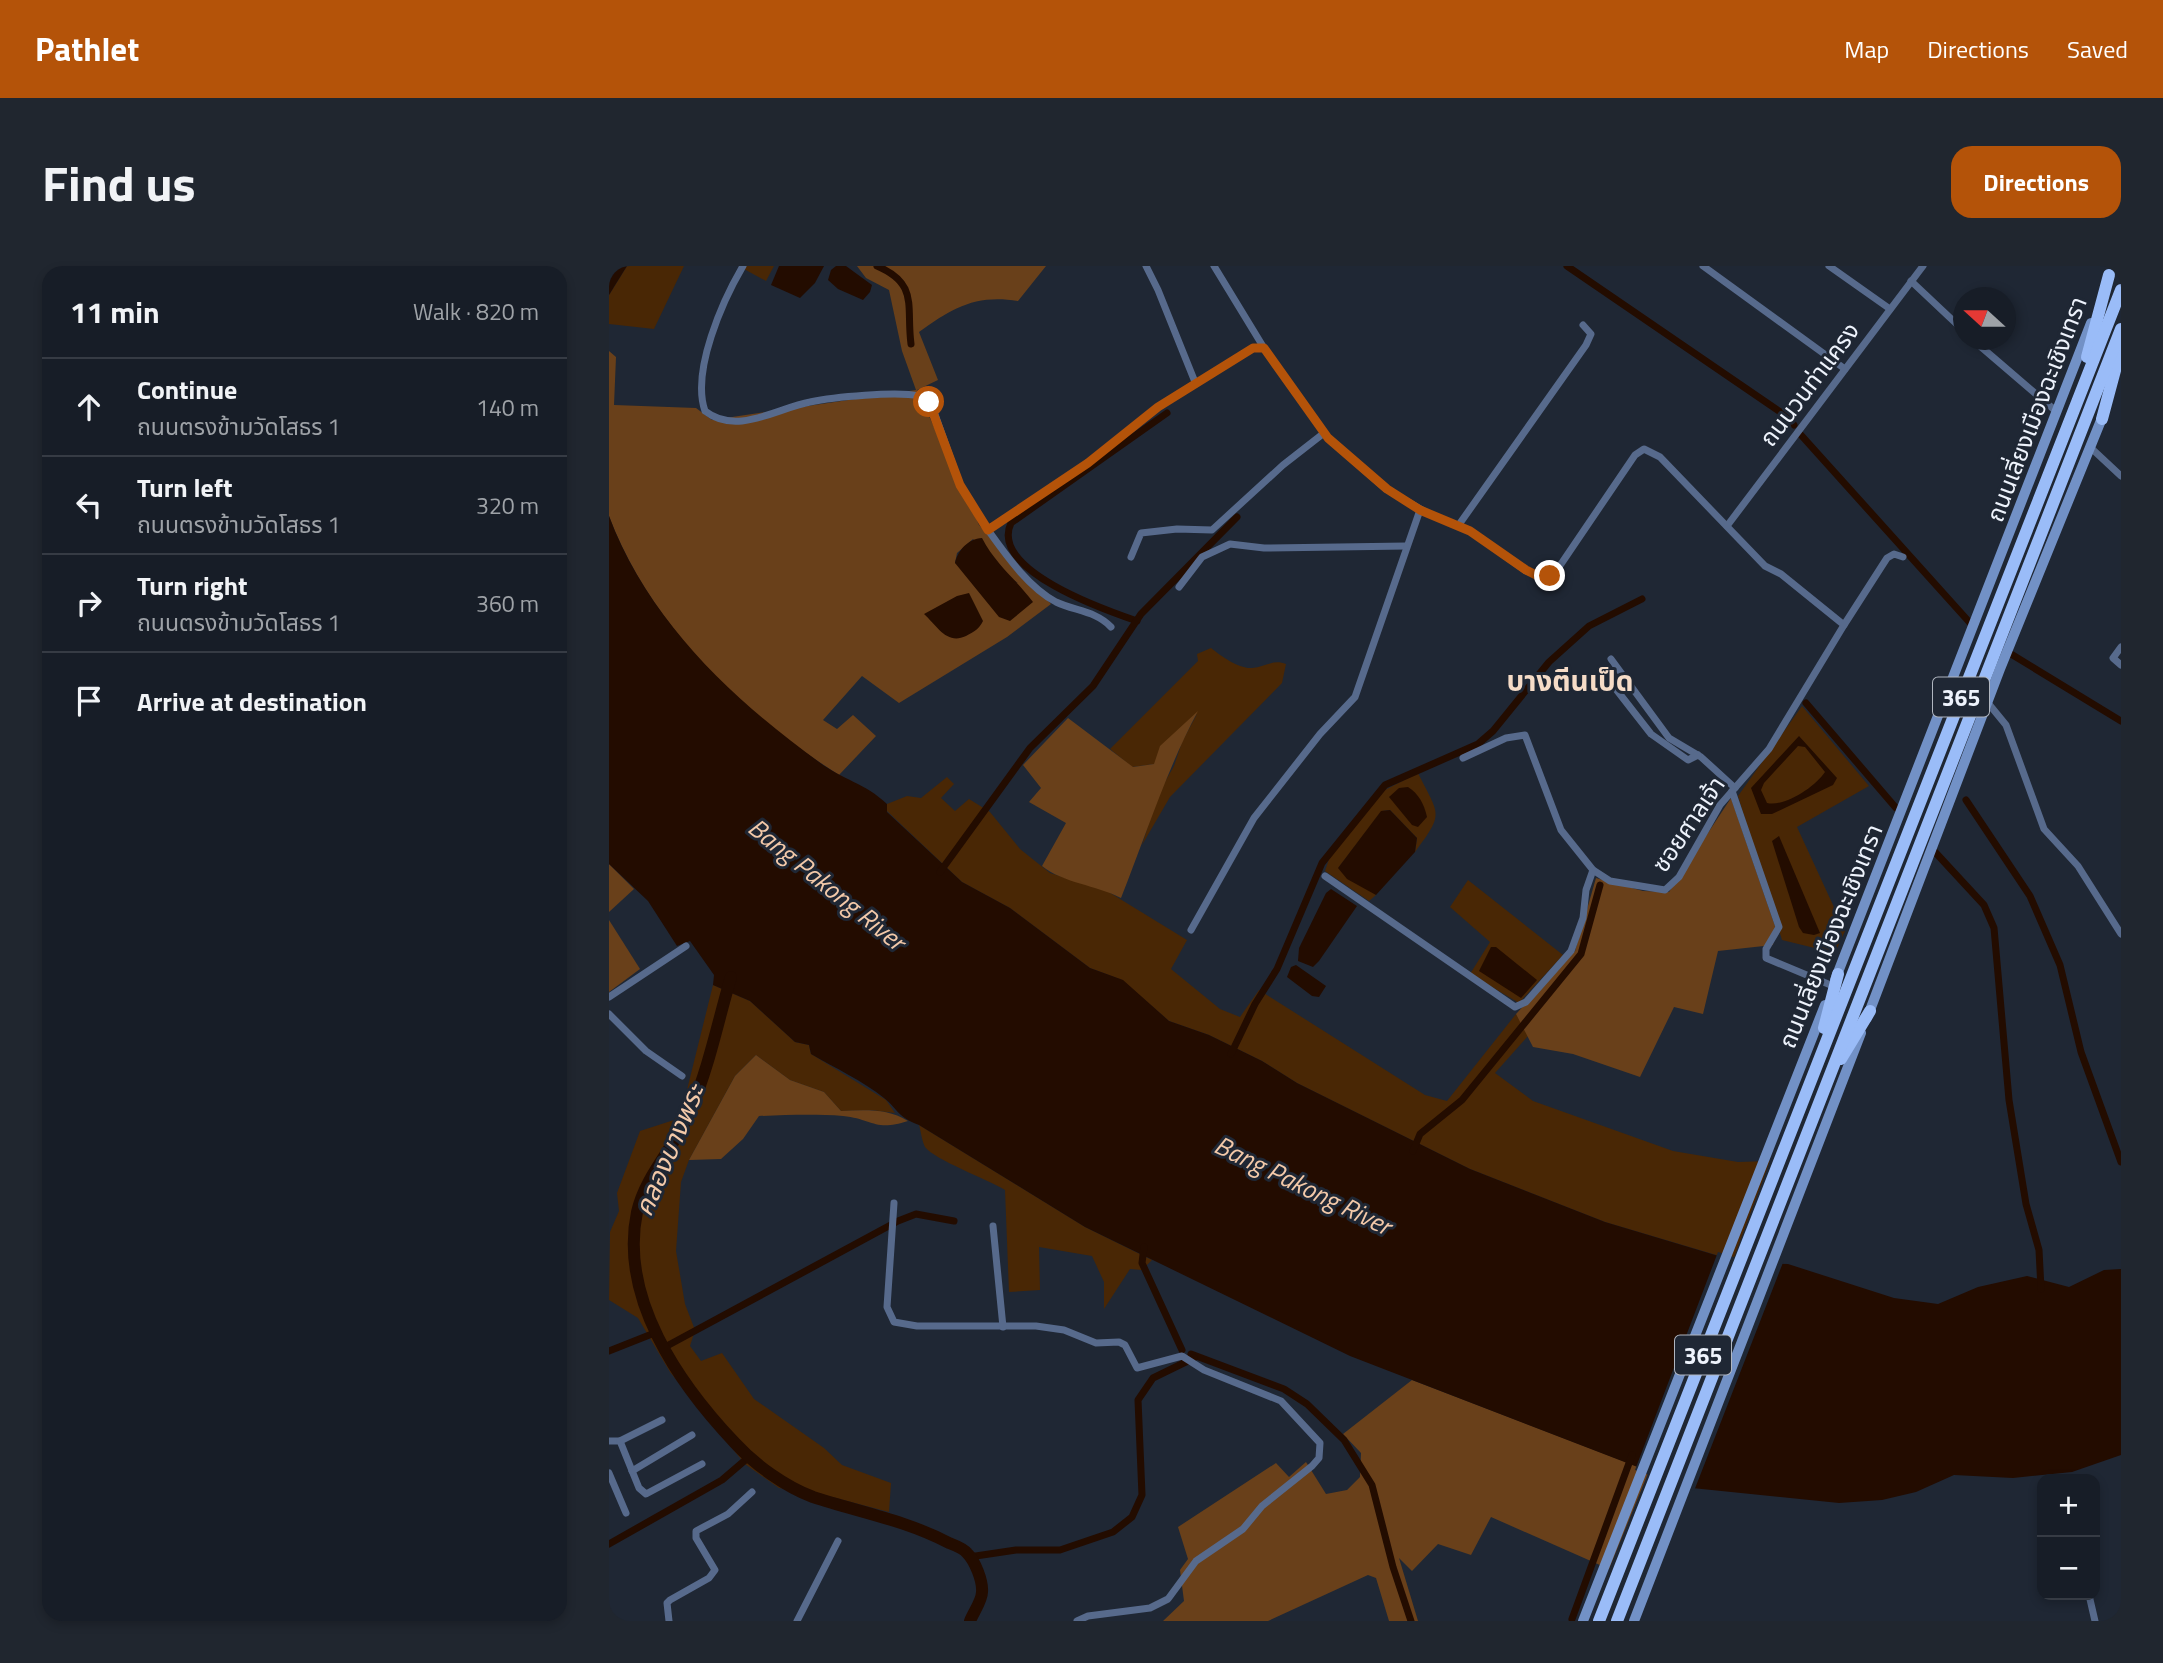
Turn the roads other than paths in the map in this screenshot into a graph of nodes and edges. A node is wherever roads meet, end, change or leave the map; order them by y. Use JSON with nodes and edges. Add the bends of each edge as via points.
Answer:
{"nodes":[{"id":1,"x":743,"y":266,"type":"edge"},
{"id":2,"x":1146,"y":266,"type":"edge"},
{"id":3,"x":1214,"y":266,"type":"edge"},
{"id":4,"x":1703,"y":266,"type":"edge"},
{"id":5,"x":1923,"y":266,"type":"edge"},
{"id":6,"x":1831,"y":267,"type":"edge"},
{"id":7,"x":2111,"y":270,"type":"edge"},
{"id":8,"x":1911,"y":282,"type":"junction"},
{"id":9,"x":2121,"y":290,"type":"edge"},
{"id":10,"x":1890,"y":309,"type":"junction"},
{"id":11,"x":1953,"y":321,"type":"edge"},
{"id":12,"x":1583,"y":325,"type":"dead end"},
{"id":13,"x":2121,"y":329,"type":"edge"},
{"id":14,"x":1264,"y":348,"type":"junction"},
{"id":15,"x":2121,"y":348,"type":"edge"},
{"id":16,"x":1985,"y":350,"type":"edge"},
{"id":17,"x":2121,"y":368,"type":"edge"},
{"id":18,"x":1845,"y":369,"type":"junction"},
{"id":19,"x":1195,"y":382,"type":"junction"},
{"id":20,"x":2057,"y":412,"type":"junction"},
{"id":21,"x":2072,"y":415,"type":"junction"},
{"id":22,"x":2102,"y":419,"type":"junction"},
{"id":23,"x":1324,"y":433,"type":"junction"},
{"id":24,"x":2090,"y":447,"type":"junction"},
{"id":25,"x":2121,"y":476,"type":"edge"},
{"id":26,"x":1420,"y":510,"type":"junction"},
{"id":27,"x":1458,"y":526,"type":"junction"},
{"id":28,"x":1727,"y":526,"type":"junction"},
{"id":29,"x":988,"y":530,"type":"junction"},
{"id":30,"x":1406,"y":546,"type":"junction"},
{"id":31,"x":1131,"y":556,"type":"dead end"},
{"id":32,"x":1903,"y":556,"type":"dead end"},
{"id":33,"x":1179,"y":587,"type":"dead end"},
{"id":34,"x":1844,"y":625,"type":"junction"},
{"id":35,"x":1111,"y":627,"type":"dead end"},
{"id":36,"x":2121,"y":648,"type":"edge"},
{"id":37,"x":1611,"y":660,"type":"dead end"},
{"id":38,"x":2121,"y":665,"type":"edge"},
{"id":39,"x":1601,"y":670,"type":"dead end"},
{"id":40,"x":1988,"y":703,"type":"junction"},
{"id":41,"x":1698,"y":755,"type":"junction"},
{"id":42,"x":1463,"y":758,"type":"dead end"},
{"id":43,"x":1734,"y":790,"type":"junction"},
{"id":44,"x":1594,"y":870,"type":"junction"},
{"id":45,"x":1325,"y":876,"type":"dead end"},
{"id":46,"x":1191,"y":930,"type":"dead end"},
{"id":47,"x":2121,"y":934,"type":"edge"},
{"id":48,"x":686,"y":946,"type":"dead end"},
{"id":49,"x":1835,"y":980,"type":"junction"},
{"id":50,"x":609,"y":997,"type":"edge"},
{"id":51,"x":1870,"y":1011,"type":"junction"},
{"id":52,"x":609,"y":1014,"type":"edge"},
{"id":53,"x":682,"y":1076,"type":"dead end"},
{"id":54,"x":1810,"y":1082,"type":"junction"},
{"id":55,"x":1823,"y":1088,"type":"junction"},
{"id":56,"x":894,"y":1203,"type":"dead end"},
{"id":57,"x":993,"y":1226,"type":"dead end"},
{"id":58,"x":1003,"y":1327,"type":"junction"},
{"id":59,"x":662,"y":1420,"type":"dead end"},
{"id":60,"x":692,"y":1435,"type":"dead end"},
{"id":61,"x":609,"y":1441,"type":"edge"},
{"id":62,"x":620,"y":1441,"type":"junction"},
{"id":63,"x":702,"y":1464,"type":"dead end"},
{"id":64,"x":632,"y":1471,"type":"junction"},
{"id":65,"x":609,"y":1473,"type":"edge"},
{"id":66,"x":752,"y":1492,"type":"dead end"},
{"id":67,"x":626,"y":1513,"type":"dead end"},
{"id":68,"x":838,"y":1541,"type":"dead end"},
{"id":69,"x":2090,"y":1600,"type":"edge"},
{"id":70,"x":1619,"y":1615,"type":"edge"},
{"id":71,"x":1635,"y":1618,"type":"edge"},
{"id":72,"x":669,"y":1621,"type":"edge"},
{"id":73,"x":797,"y":1621,"type":"edge"},
{"id":74,"x":1077,"y":1621,"type":"edge"},
{"id":75,"x":1583,"y":1621,"type":"edge"},
{"id":76,"x":1599,"y":1621,"type":"edge"},
{"id":77,"x":2095,"y":1621,"type":"edge"}],
"edges":[{"from":1,"to":29,"type":"street","via":[[713,327],[703,387],[705,411],[724,419],[756,419],[810,402],[919,396],[932,406],[960,485]]},
{"from":2,"to":19,"type":"street"},
{"from":3,"to":14,"type":"street"},
{"from":4,"to":18,"type":"street"},
{"from":5,"to":8,"type":"street","name":"ถนนวนท่าแครง"},
{"from":6,"to":10,"type":"street"},
{"from":7,"to":20,"type":"main road","name":"ถนนเลี่ยงเมืองฉะเชิงเทรา","number":"365"},
{"from":7,"to":21,"type":"highway"},
{"from":8,"to":10,"type":"street","name":"ถนนวนท่าแครง"},
{"from":8,"to":11,"type":"street"},
{"from":9,"to":21,"type":"highway","name":"ถนนเลี่ยงเมืองฉะเชิงเทรา","number":"365"},
{"from":10,"to":18,"type":"street","name":"ถนนวนท่าแครง"},
{"from":12,"to":27,"type":"street","via":[[1590,340]]},
{"from":13,"to":55,"type":"highway","name":"ถนนเลี่ยงเมืองฉะเชิงเทรา","number":"365"},
{"from":14,"to":19,"type":"street","via":[[1253,348]]},
{"from":14,"to":23,"type":"street"},
{"from":15,"to":22,"type":"highway"},
{"from":16,"to":20,"type":"street"},
{"from":17,"to":22,"type":"main road","number":"365"},
{"from":18,"to":28,"type":"street","name":"ถนนวนท่าแครง"},
{"from":19,"to":29,"type":"street","via":[[1088,463]]},
{"from":20,"to":49,"type":"main road","name":"ถนนเลี่ยงเมืองฉะเชิงเทรา","number":"365"},
{"from":21,"to":54,"type":"highway","name":"ถนนเลี่ยงเมืองฉะเชิงเทรา","number":"365"},
{"from":22,"to":24,"type":"main road","number":"365"},
{"from":23,"to":26,"type":"street","via":[[1387,489]]},
{"from":23,"to":31,"type":"street","via":[[1212,530],[1141,533]]},
{"from":24,"to":25,"type":"street"},
{"from":24,"to":40,"type":"main road","number":"365"},
{"from":26,"to":27,"type":"street"},
{"from":26,"to":30,"type":"street"},
{"from":27,"to":28,"type":"street","via":[[1526,570],[1550,576],[1635,455],[1644,449],[1660,457]]},
{"from":28,"to":34,"type":"street","via":[[1765,566]]},
{"from":29,"to":35,"type":"street","via":[[1020,571],[1056,602],[1104,619]]},
{"from":30,"to":33,"type":"street","via":[[1264,548],[1230,544],[1202,557]]},
{"from":30,"to":46,"type":"street","via":[[1363,683],[1254,818]]},
{"from":32,"to":34,"type":"street","name":"ซอยศาลเจ้า","via":[[1887,558]]},
{"from":34,"to":43,"type":"street","name":"ซอยศาลเจ้า","via":[[1769,749]]},
{"from":36,"to":38,"type":"street","via":[[2113,658]]},
{"from":37,"to":41,"type":"street","via":[[1657,725]]},
{"from":39,"to":41,"type":"street","via":[[1651,734],[1688,760]]},
{"from":40,"to":47,"type":"street","via":[[2006,726],[2043,829],[2078,866]]},
{"from":40,"to":51,"type":"main road","number":"365"},
{"from":41,"to":43,"type":"street"},
{"from":42,"to":44,"type":"street","name":"ซอยศาลเจ้า","via":[[1506,738],[1525,735],[1561,830]]},
{"from":43,"to":44,"type":"street","name":"ซอยศาลเจ้า","via":[[1669,888],[1655,891],[1616,882]]},
{"from":43,"to":49,"type":"street","via":[[1779,927],[1766,958]]},
{"from":44,"to":45,"type":"street","via":[[1571,951],[1526,1002],[1515,1007]]},
{"from":48,"to":50,"type":"street"},
{"from":49,"to":54,"type":"highway"},
{"from":49,"to":75,"type":"main road","name":"ถนนเลี่ยงเมืองฉะเชิงเทรา","number":"365"},
{"from":51,"to":55,"type":"highway"},
{"from":51,"to":71,"type":"main road","number":"365"},
{"from":52,"to":53,"type":"street","via":[[646,1051]]},
{"from":54,"to":76,"type":"highway","name":"ถนนเลี่ยงเมืองฉะเชิงเทรา","number":"365"},
{"from":55,"to":70,"type":"highway","name":"ถนนเลี่ยงเมืองฉะเชิงเทรา","number":"365"},
{"from":56,"to":58,"type":"street","via":[[890,1318],[917,1326]]},
{"from":57,"to":58,"type":"street"},
{"from":58,"to":74,"type":"street","via":[[1063,1330],[1095,1343],[1119,1342],[1137,1368],[1177,1356],[1271,1396],[1289,1407],[1320,1443],[1319,1458],[1262,1506],[1244,1529],[1196,1561],[1168,1600],[1150,1608]]},
{"from":59,"to":62,"type":"street"},
{"from":60,"to":64,"type":"street"},
{"from":61,"to":62,"type":"street"},
{"from":62,"to":64,"type":"street"},
{"from":63,"to":64,"type":"street","via":[[646,1494]]},
{"from":65,"to":67,"type":"street"},
{"from":66,"to":72,"type":"street","via":[[728,1514],[696,1531],[716,1570],[667,1603]]},
{"from":68,"to":73,"type":"street"},
{"from":69,"to":77,"type":"street"}]}
